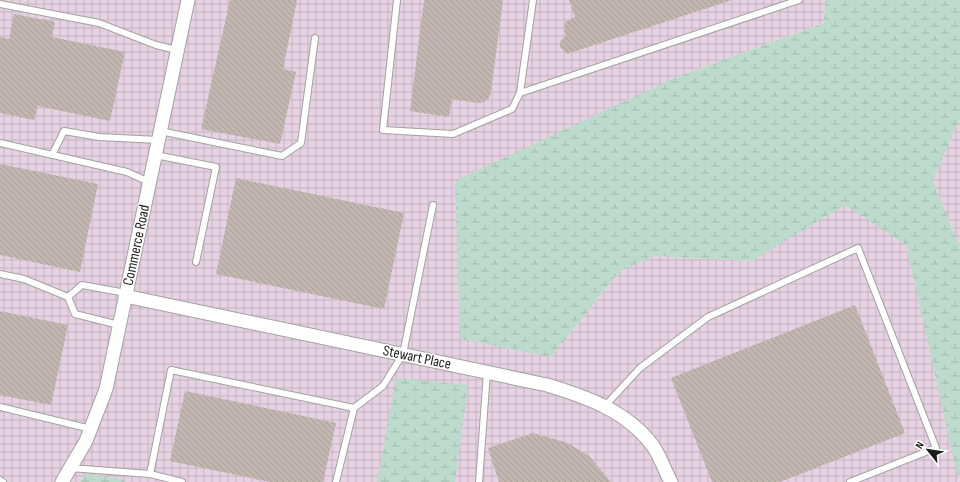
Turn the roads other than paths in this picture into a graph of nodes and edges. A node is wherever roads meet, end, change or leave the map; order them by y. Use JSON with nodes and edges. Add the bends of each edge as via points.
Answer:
{"nodes":[{"id":1,"x":188,"y":0,"type":"edge"},
{"id":2,"x":397,"y":0,"type":"edge"},
{"id":3,"x":533,"y":0,"type":"edge"},
{"id":4,"x":799,"y":0,"type":"edge"},
{"id":5,"x":0,"y":4,"type":"edge"},
{"id":6,"x":316,"y":38,"type":"dead end"},
{"id":7,"x":177,"y":50,"type":"junction"},
{"id":8,"x":520,"y":93,"type":"junction"},
{"id":9,"x":159,"y":136,"type":"junction"},
{"id":10,"x":0,"y":143,"type":"edge"},
{"id":11,"x":52,"y":155,"type":"junction"},
{"id":12,"x":155,"y":155,"type":"junction"},
{"id":13,"x":149,"y":182,"type":"junction"},
{"id":14,"x":433,"y":205,"type":"dead end"},
{"id":15,"x":196,"y":262,"type":"dead end"},
{"id":16,"x":0,"y":274,"type":"edge"},
{"id":17,"x":125,"y":294,"type":"junction"},
{"id":18,"x":68,"y":297,"type":"junction"},
{"id":19,"x":119,"y":325,"type":"junction"},
{"id":20,"x":402,"y":354,"type":"junction"},
{"id":21,"x":487,"y":372,"type":"junction"},
{"id":22,"x":605,"y":406,"type":"junction"},
{"id":23,"x":0,"y":407,"type":"edge"},
{"id":24,"x":354,"y":408,"type":"junction"},
{"id":25,"x":91,"y":429,"type":"junction"},
{"id":26,"x":70,"y":468,"type":"junction"},
{"id":27,"x":150,"y":474,"type":"junction"},
{"id":28,"x":0,"y":480,"type":"edge"},
{"id":29,"x":3,"y":482,"type":"edge"},
{"id":30,"x":62,"y":482,"type":"edge"},
{"id":31,"x":182,"y":482,"type":"edge"},
{"id":32,"x":336,"y":482,"type":"edge"},
{"id":33,"x":479,"y":482,"type":"edge"},
{"id":34,"x":671,"y":482,"type":"edge"},
{"id":35,"x":850,"y":482,"type":"edge"}],
"edges":[{"from":1,"to":7,"type":"street","name":"Commerce Road"},
{"from":2,"to":8,"type":"lane","via":[[384,130],[453,134],[512,109]]},
{"from":3,"to":8,"type":"lane"},
{"from":4,"to":8,"type":"lane"},
{"from":5,"to":7,"type":"lane","via":[[99,23],[156,45]]},
{"from":6,"to":9,"type":"lane","via":[[301,143],[282,156]]},
{"from":7,"to":9,"type":"street","name":"Commerce Road"},
{"from":9,"to":11,"type":"lane","via":[[99,137],[64,131]]},
{"from":9,"to":12,"type":"street","name":"Commerce Road"},
{"from":10,"to":11,"type":"lane"},
{"from":11,"to":13,"type":"lane","via":[[126,172]]},
{"from":12,"to":13,"type":"street","name":"Commerce Road"},
{"from":12,"to":15,"type":"lane","via":[[216,168]]},
{"from":13,"to":17,"type":"street","name":"Commerce Road"},
{"from":14,"to":20,"type":"lane"},
{"from":16,"to":18,"type":"lane","via":[[24,279]]},
{"from":17,"to":18,"type":"lane","via":[[82,285]]},
{"from":17,"to":19,"type":"street","name":"Commerce Road"},
{"from":17,"to":20,"type":"street","name":"Stewart Place"},
{"from":18,"to":19,"type":"lane","via":[[76,314]]},
{"from":19,"to":25,"type":"street","name":"Commerce Road","via":[[106,390]]},
{"from":20,"to":21,"type":"street","name":"Stewart Place"},
{"from":20,"to":24,"type":"lane","via":[[383,386]]},
{"from":21,"to":22,"type":"street","name":"Stewart Place","via":[[547,385],[585,396]]},
{"from":21,"to":33,"type":"lane"},
{"from":22,"to":34,"type":"street","name":"Stewart Place","via":[[630,423],[653,447]]},
{"from":22,"to":35,"type":"lane","via":[[640,368],[708,317],[858,248],[936,448]]},
{"from":23,"to":25,"type":"lane"},
{"from":24,"to":27,"type":"lane","via":[[171,370]]},
{"from":24,"to":32,"type":"lane"},
{"from":25,"to":26,"type":"street","name":"Commerce Road"},
{"from":26,"to":27,"type":"lane"},
{"from":26,"to":30,"type":"street","name":"Commerce Road"},
{"from":27,"to":31,"type":"lane"},
{"from":28,"to":29,"type":"lane"}]}
